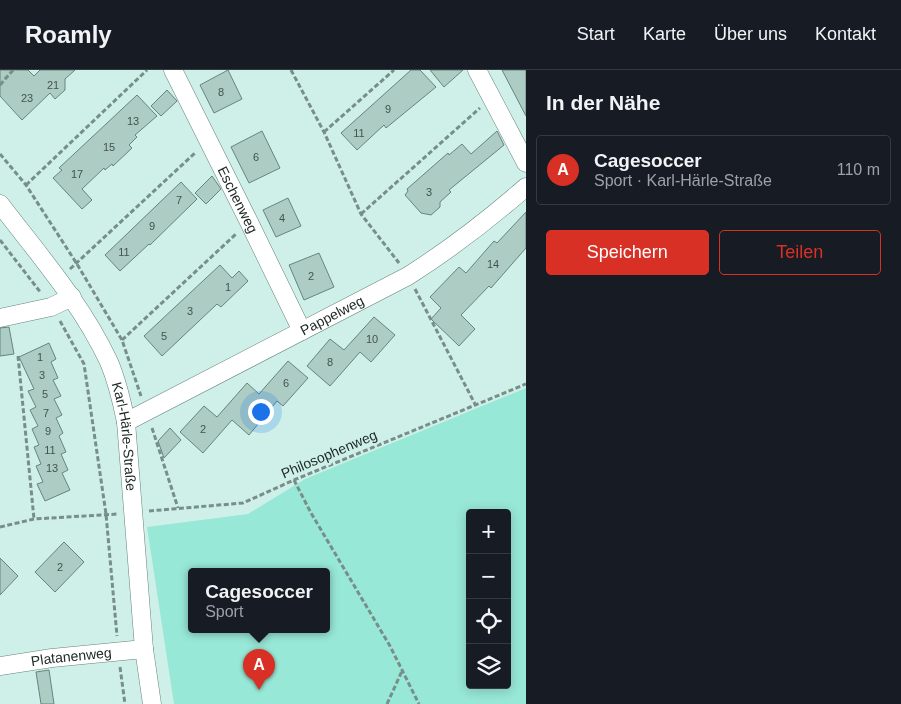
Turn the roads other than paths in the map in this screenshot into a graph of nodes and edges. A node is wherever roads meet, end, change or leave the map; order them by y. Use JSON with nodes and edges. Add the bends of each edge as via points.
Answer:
{"nodes":[{"id":1,"x":174,"y":70,"type":"edge"},
{"id":2,"x":477,"y":70,"type":"edge"},
{"id":3,"x":526,"y":163,"type":"edge"},
{"id":4,"x":526,"y":187,"type":"edge"},
{"id":5,"x":0,"y":204,"type":"edge"},
{"id":6,"x":72,"y":298,"type":"junction"},
{"id":7,"x":0,"y":318,"type":"edge"},
{"id":8,"x":302,"y":331,"type":"junction"},
{"id":9,"x":126,"y":422,"type":"junction"},
{"id":10,"x":144,"y":649,"type":"junction"},
{"id":11,"x":0,"y":666,"type":"edge"},
{"id":12,"x":152,"y":704,"type":"edge"}],
"edges":[{"from":1,"to":8,"type":"street","name":"Eschenweg"},
{"from":2,"to":3,"type":"street"},
{"from":4,"to":8,"type":"street","name":"Pappelweg","via":[[450,249],[408,276]]},
{"from":5,"to":6,"type":"street","name":"Karl-Härle-Straße"},
{"from":6,"to":7,"type":"street","via":[[51,307]]},
{"from":6,"to":9,"type":"street","name":"Karl-Härle-Straße","via":[[110,364]]},
{"from":8,"to":9,"type":"street","name":"Pappelweg"},
{"from":9,"to":10,"type":"street","name":"Karl-Härle-Straße"},
{"from":10,"to":11,"type":"street","name":"Platanenweg"},
{"from":10,"to":12,"type":"street","name":"Karl-Härle-Straße"}]}
